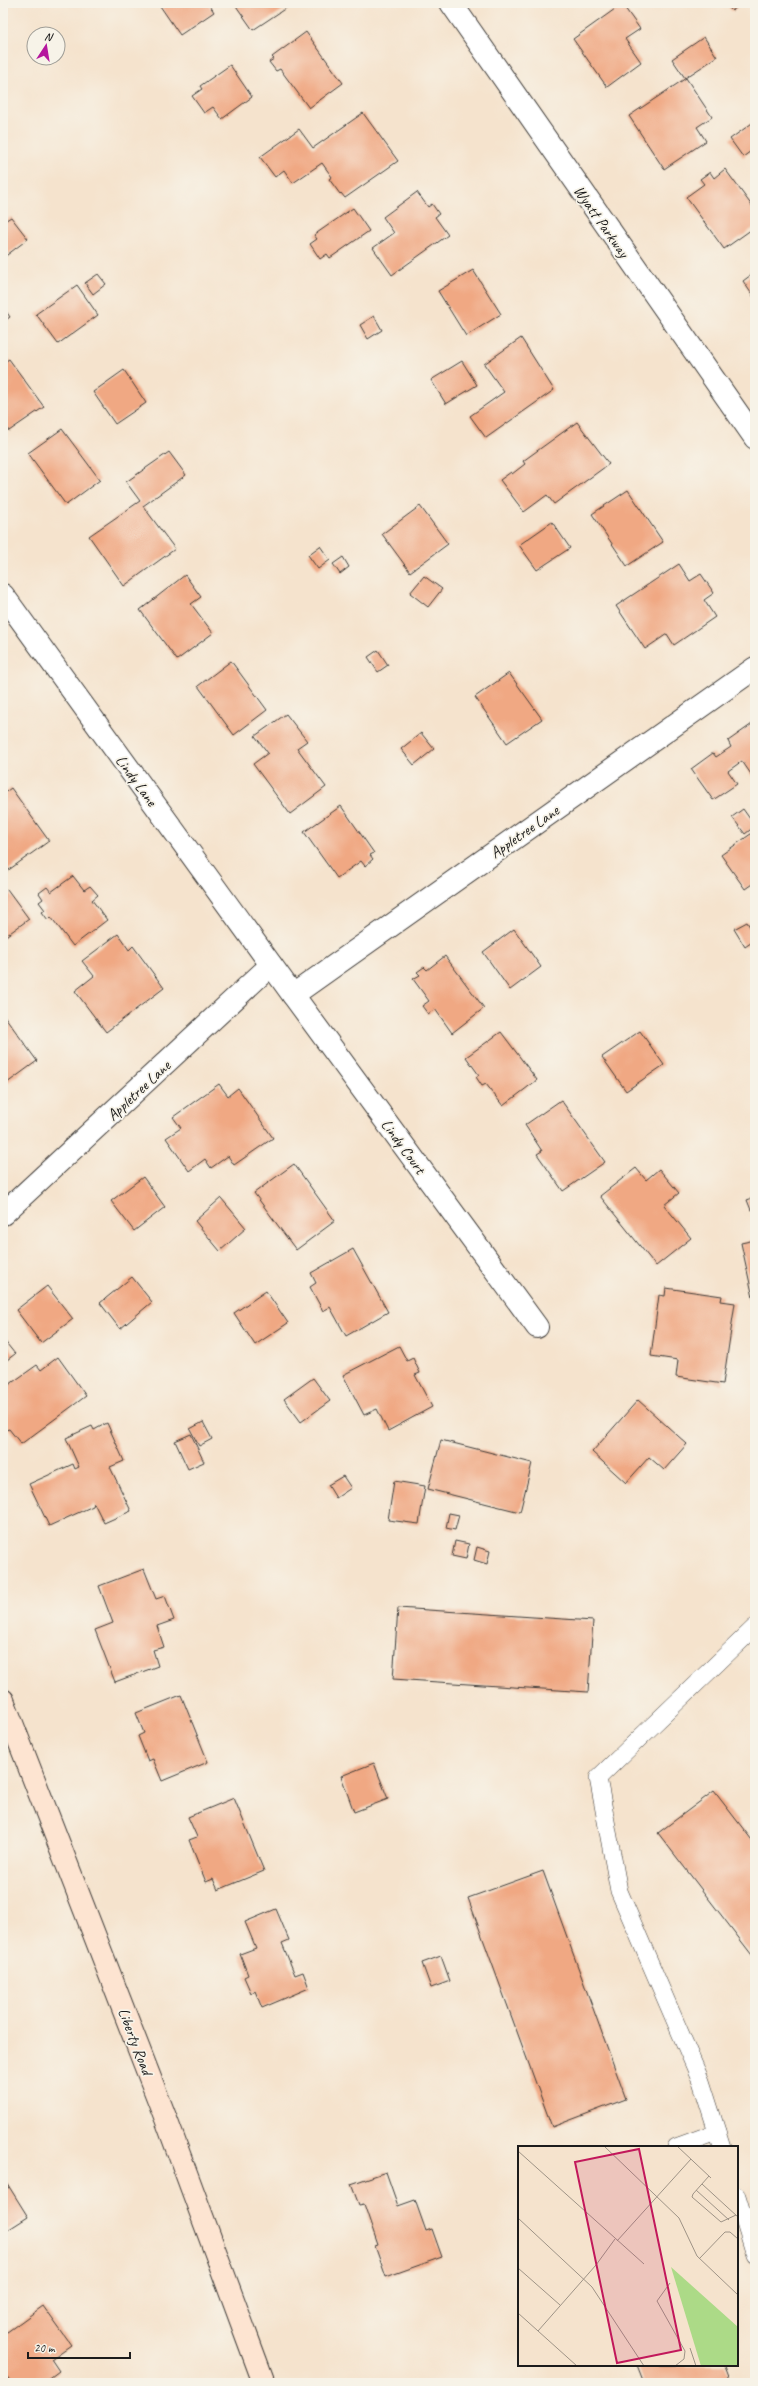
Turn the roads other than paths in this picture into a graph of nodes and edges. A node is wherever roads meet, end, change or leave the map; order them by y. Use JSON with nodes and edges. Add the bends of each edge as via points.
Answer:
{"nodes":[{"id":1,"x":451,"y":3,"type":"edge"},
{"id":2,"x":755,"y":438,"type":"edge"},
{"id":3,"x":3,"y":595,"type":"edge"},
{"id":4,"x":755,"y":668,"type":"edge"},
{"id":5,"x":271,"y":965,"type":"junction"},
{"id":6,"x":293,"y":995,"type":"junction"},
{"id":7,"x":3,"y":1214,"type":"edge"},
{"id":8,"x":537,"y":1327,"type":"dead end"},
{"id":9,"x":755,"y":1627,"type":"edge"},
{"id":10,"x":3,"y":1700,"type":"edge"},
{"id":11,"x":720,"y":2140,"type":"edge"},
{"id":12,"x":682,"y":2146,"type":"edge"},
{"id":13,"x":738,"y":2199,"type":"edge"},
{"id":14,"x":755,"y":2255,"type":"edge"},
{"id":15,"x":264,"y":2383,"type":"edge"}],
"edges":[{"from":1,"to":2,"type":"street","name":"Wyatt Parkway"},
{"from":3,"to":5,"type":"street","name":"Lindy Lane"},
{"from":4,"to":6,"type":"street","name":"Appletree Lane"},
{"from":5,"to":6,"type":"street","name":"Lindy Court"},
{"from":5,"to":7,"type":"street","name":"Appletree Lane"},
{"from":6,"to":8,"type":"street","name":"Lindy Court"},
{"from":9,"to":11,"type":"lane","via":[[598,1778],[619,1891],[701,2081]]},
{"from":10,"to":15,"type":"main road","name":"Liberty Road","via":[[164,2112]]},
{"from":11,"to":12,"type":"lane"},
{"from":13,"to":14,"type":"lane"}]}
